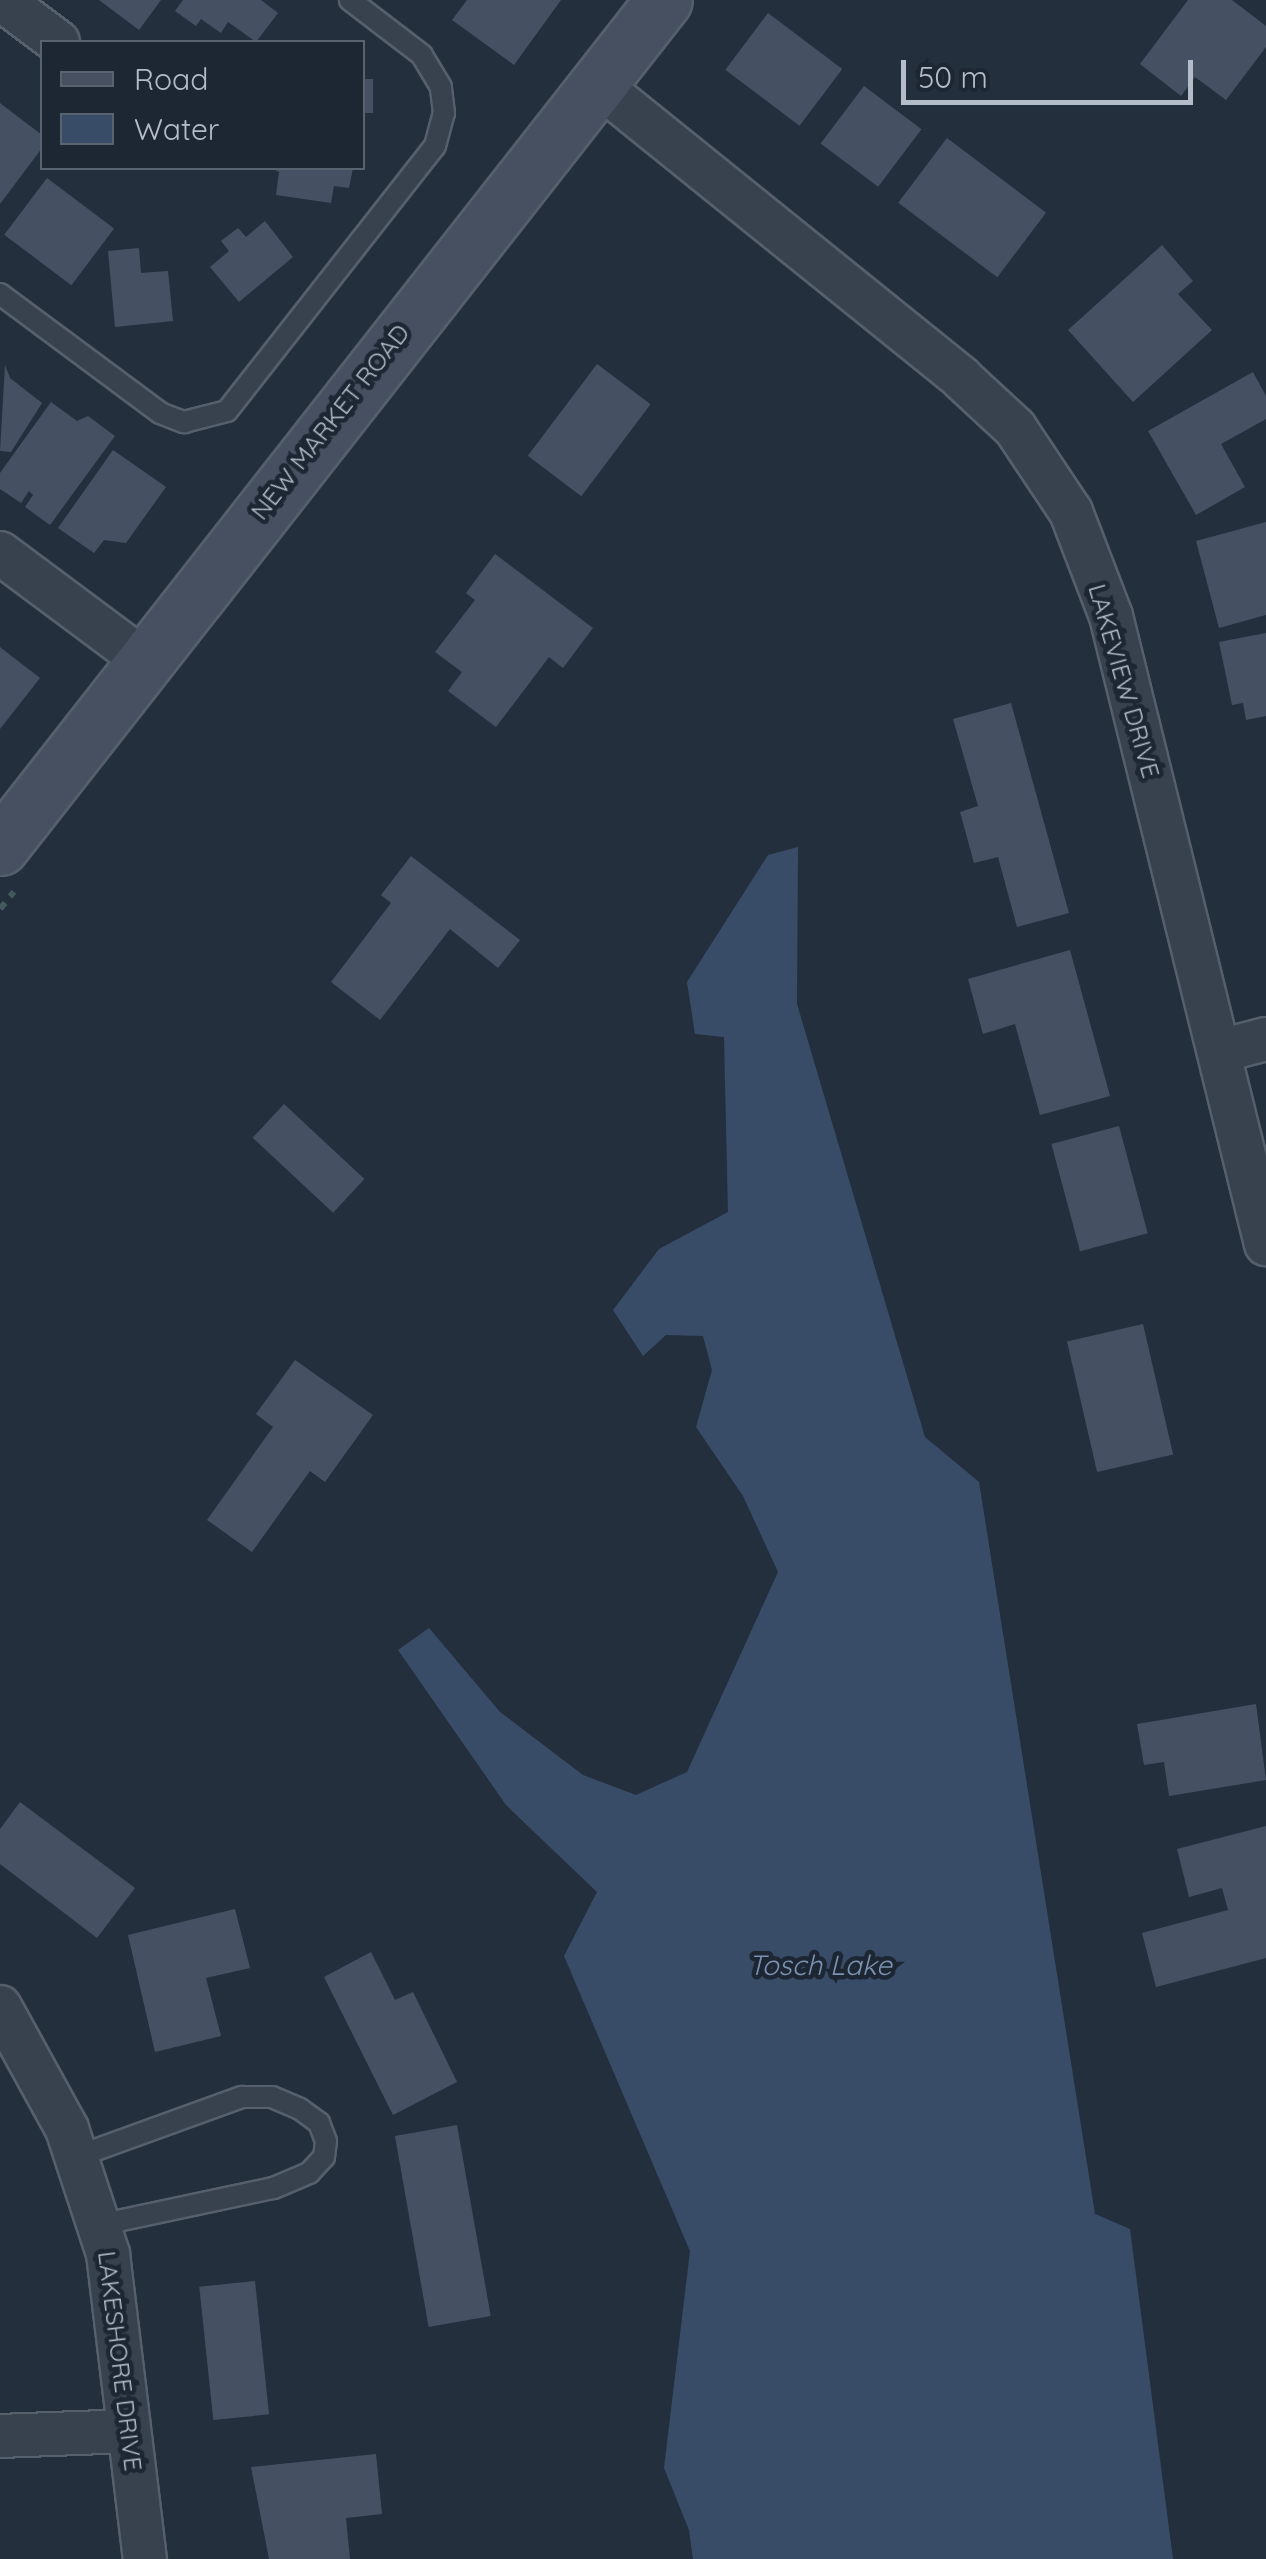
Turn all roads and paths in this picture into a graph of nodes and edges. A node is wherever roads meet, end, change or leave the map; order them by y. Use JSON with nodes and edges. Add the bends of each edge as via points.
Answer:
{"nodes":[{"id":1,"x":2,"y":0,"type":"edge"},
{"id":2,"x":350,"y":0,"type":"edge"},
{"id":3,"x":664,"y":0,"type":"edge"},
{"id":4,"x":55,"y":40,"type":"edge"},
{"id":5,"x":596,"y":83,"type":"junction"},
{"id":6,"x":0,"y":294,"type":"edge"},
{"id":7,"x":0,"y":553,"type":"edge"},
{"id":8,"x":146,"y":662,"type":"junction"},
{"id":9,"x":2,"y":840,"type":"edge"},
{"id":10,"x":1266,"y":1039,"type":"edge"},
{"id":11,"x":1220,"y":1050,"type":"junction"},
{"id":12,"x":1266,"y":1244,"type":"edge"},
{"id":13,"x":0,"y":2007,"type":"edge"},
{"id":14,"x":76,"y":2157,"type":"junction"},
{"id":15,"x":99,"y":2225,"type":"junction"},
{"id":16,"x":129,"y":2431,"type":"junction"},
{"id":17,"x":0,"y":2436,"type":"edge"},
{"id":18,"x":146,"y":2559,"type":"edge"}],
"edges":[{"from":1,"to":4,"type":"street"},
{"from":2,"to":6,"type":"lane","via":[[422,55],[432,71],[444,113],[435,146],[227,411],[184,422],[160,414]]},
{"from":3,"to":5,"type":"street","name":"NEW MARKET ROAD"},
{"from":5,"to":8,"type":"street","name":"NEW MARKET ROAD"},
{"from":5,"to":11,"type":"street","name":"LAKEVIEW DRIVE","via":[[962,378],[1015,428],[1071,512],[1111,616]]},
{"from":7,"to":8,"type":"street"},
{"from":8,"to":9,"type":"street","name":"NEW MARKET ROAD"},
{"from":10,"to":11,"type":"street"},
{"from":11,"to":12,"type":"street","name":"LAKEVIEW DRIVE"},
{"from":13,"to":14,"type":"street","name":"LAKESHORE DRIVE","via":[[32,2055]]},
{"from":14,"to":15,"type":"street","name":"LAKESHORE DRIVE"},
{"from":14,"to":15,"type":"lane","via":[[242,2097],[272,2097],[300,2109],[319,2123],[326,2141],[324,2158],[310,2173],[273,2188]]},
{"from":15,"to":16,"type":"street","name":"LAKESHORE DRIVE"},
{"from":16,"to":17,"type":"street"},
{"from":16,"to":18,"type":"street","name":"LAKESHORE DRIVE"}]}
